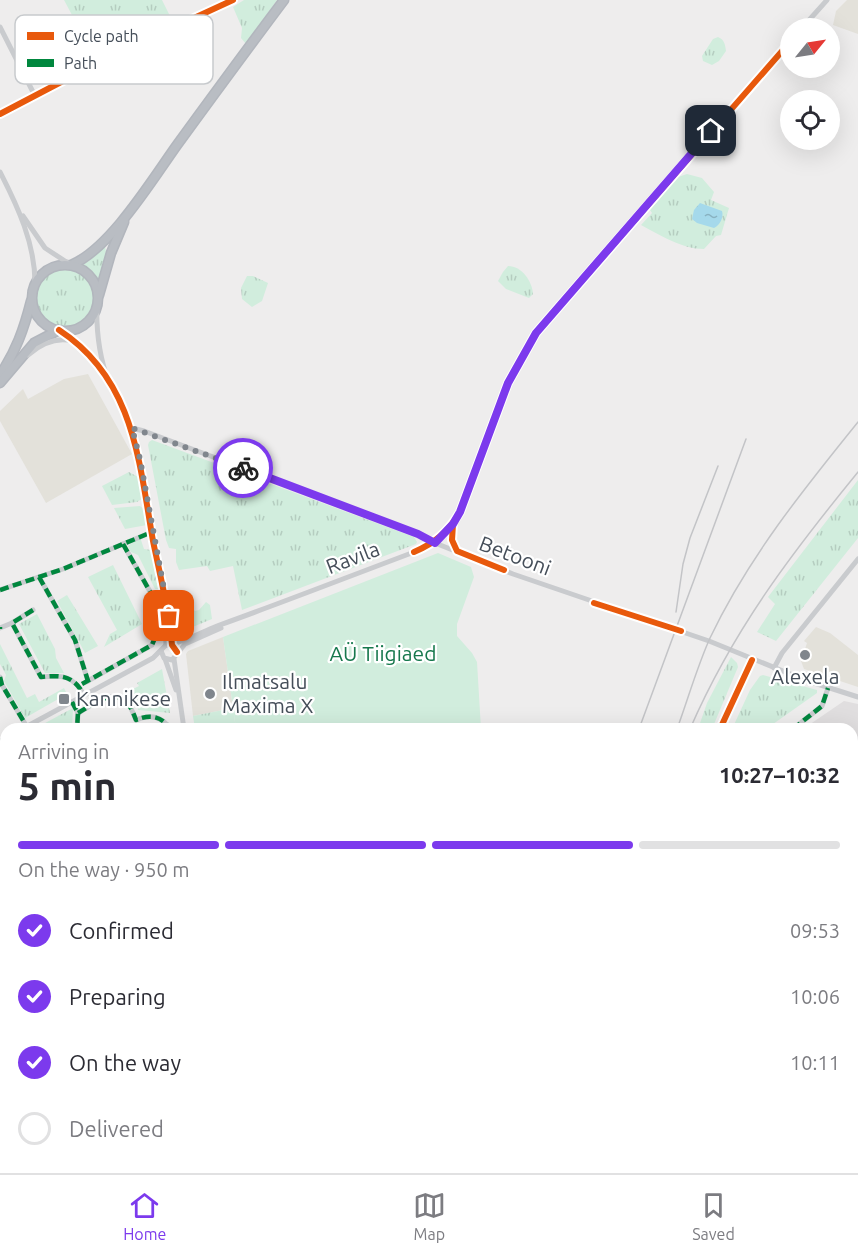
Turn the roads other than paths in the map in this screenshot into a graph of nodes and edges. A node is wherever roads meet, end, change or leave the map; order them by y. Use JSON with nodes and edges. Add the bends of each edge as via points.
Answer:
{"nodes":[{"id":1,"x":233,"y":0,"type":"edge"},
{"id":2,"x":284,"y":0,"type":"edge"},
{"id":3,"x":827,"y":0,"type":"edge"},
{"id":4,"x":200,"y":15,"type":"edge"},
{"id":5,"x":811,"y":18,"type":"edge"},
{"id":6,"x":0,"y":27,"type":"edge"},
{"id":7,"x":780,"y":53,"type":"edge"},
{"id":8,"x":15,"y":57,"type":"edge"},
{"id":9,"x":29,"y":84,"type":"edge"},
{"id":10,"x":58,"y":84,"type":"edge"},
{"id":11,"x":35,"y":96,"type":"junction"},
{"id":12,"x":0,"y":114,"type":"edge"},
{"id":13,"x":0,"y":172,"type":"edge"},
{"id":14,"x":132,"y":206,"type":"junction"},
{"id":15,"x":18,"y":207,"type":"junction"},
{"id":16,"x":71,"y":265,"type":"junction"},
{"id":17,"x":35,"y":284,"type":"junction"},
{"id":18,"x":32,"y":297,"type":"junction"},
{"id":19,"x":98,"y":301,"type":"junction"},
{"id":20,"x":59,"y":330,"type":"junction"},
{"id":21,"x":76,"y":342,"type":"junction"},
{"id":22,"x":0,"y":375,"type":"edge"},
{"id":23,"x":107,"y":379,"type":"junction"},
{"id":24,"x":0,"y":383,"type":"edge"},
{"id":25,"x":132,"y":428,"type":"junction"},
{"id":26,"x":453,"y":524,"type":"junction"},
{"id":27,"x":152,"y":532,"type":"junction"},
{"id":28,"x":123,"y":543,"type":"junction"},
{"id":29,"x":435,"y":543,"type":"junction"},
{"id":30,"x":457,"y":551,"type":"junction"},
{"id":31,"x":858,"y":559,"type":"edge"},
{"id":32,"x":39,"y":577,"type":"junction"},
{"id":33,"x":0,"y":590,"type":"edge"},
{"id":34,"x":164,"y":600,"type":"junction"},
{"id":35,"x":33,"y":610,"type":"dead end"},
{"id":36,"x":239,"y":619,"type":"junction"},
{"id":37,"x":165,"y":622,"type":"junction"},
{"id":38,"x":12,"y":623,"type":"junction"},
{"id":39,"x":0,"y":628,"type":"edge"},
{"id":40,"x":169,"y":645,"type":"junction"},
{"id":41,"x":140,"y":651,"type":"junction"},
{"id":42,"x":177,"y":652,"type":"junction"},
{"id":43,"x":163,"y":656,"type":"junction"},
{"id":44,"x":174,"y":659,"type":"junction"},
{"id":45,"x":752,"y":660,"type":"junction"},
{"id":46,"x":146,"y":662,"type":"junction"},
{"id":47,"x":774,"y":668,"type":"junction"},
{"id":48,"x":0,"y":677,"type":"edge"},
{"id":49,"x":94,"y":678,"type":"junction"},
{"id":50,"x":88,"y":681,"type":"junction"},
{"id":51,"x":79,"y":686,"type":"junction"},
{"id":52,"x":100,"y":686,"type":"junction"},
{"id":53,"x":828,"y":688,"type":"junction"},
{"id":54,"x":84,"y":695,"type":"junction"},
{"id":55,"x":858,"y":696,"type":"edge"},
{"id":56,"x":179,"y":700,"type":"junction"},
{"id":57,"x":72,"y":702,"type":"junction"},
{"id":58,"x":78,"y":713,"type":"junction"},
{"id":59,"x":21,"y":723,"type":"edge"},
{"id":60,"x":33,"y":723,"type":"edge"},
{"id":61,"x":77,"y":723,"type":"edge"},
{"id":62,"x":165,"y":723,"type":"edge"},
{"id":63,"x":183,"y":723,"type":"edge"},
{"id":64,"x":723,"y":723,"type":"edge"},
{"id":65,"x":801,"y":723,"type":"edge"}],
"edges":[{"from":1,"to":4,"type":"street"},
{"from":2,"to":14,"type":"highway"},
{"from":3,"to":5,"type":"street"},
{"from":6,"to":8,"type":"street"},
{"from":7,"to":26,"type":"street","name":"Ravila","via":[[536,333],[508,383]]},
{"from":9,"to":11,"type":"street"},
{"from":10,"to":11,"type":"street"},
{"from":11,"to":12,"type":"street"},
{"from":13,"to":15,"type":"street"},
{"from":14,"to":16,"type":"highway","via":[[95,250]]},
{"from":14,"to":19,"type":"highway","via":[[111,253]]},
{"from":15,"to":16,"type":"street","via":[[45,248]]},
{"from":15,"to":17,"type":"street","via":[[30,245]]},
{"from":16,"to":17,"type":"highway","via":[[46,270]]},
{"from":16,"to":19,"type":"highway","via":[[91,278]]},
{"from":17,"to":18,"type":"highway"},
{"from":18,"to":20,"type":"highway","via":[[36,315]]},
{"from":18,"to":22,"type":"highway","via":[[19,342]]},
{"from":19,"to":20,"type":"highway","via":[[92,316],[81,326]]},
{"from":19,"to":23,"type":"street","via":[[99,354]]},
{"from":20,"to":21,"type":"street"},
{"from":20,"to":24,"type":"highway","via":[[34,343]]},
{"from":21,"to":23,"type":"street"},
{"from":21,"to":24,"type":"street","via":[[57,339],[40,346]]},
{"from":23,"to":25,"type":"street"},
{"from":25,"to":27,"type":"street"},
{"from":25,"to":29,"type":"street","name":"Betooni"},
{"from":26,"to":29,"type":"street","name":"Ravila"},
{"from":26,"to":30,"type":"street","via":[[452,540]]},
{"from":27,"to":28,"type":"street"},
{"from":27,"to":34,"type":"street"},
{"from":28,"to":32,"type":"street"},
{"from":28,"to":34,"type":"street","via":[[152,595]]},
{"from":29,"to":30,"type":"street","name":"Betooni"},
{"from":29,"to":36,"type":"street","name":"Ravila"},
{"from":30,"to":45,"type":"street","name":"Betooni"},
{"from":31,"to":47,"type":"street"},
{"from":32,"to":33,"type":"street"},
{"from":32,"to":50,"type":"street","via":[[75,640]]},
{"from":34,"to":37,"type":"street"},
{"from":34,"to":40,"type":"street"},
{"from":35,"to":38,"type":"street"},
{"from":36,"to":40,"type":"street","name":"Ravila"},
{"from":36,"to":42,"type":"street","name":"Ravila","via":[[190,641]]},
{"from":37,"to":40,"type":"street"},
{"from":37,"to":41,"type":"street","via":[[155,625],[154,642]]},
{"from":38,"to":39,"type":"street"},
{"from":38,"to":51,"type":"street","via":[[41,677],[60,675]]},
{"from":40,"to":42,"type":"street"},
{"from":40,"to":43,"type":"street"},
{"from":41,"to":46,"type":"street"},
{"from":41,"to":49,"type":"street"},
{"from":42,"to":44,"type":"street"},
{"from":43,"to":44,"type":"street"},
{"from":43,"to":46,"type":"street"},
{"from":43,"to":56,"type":"street"},
{"from":44,"to":56,"type":"street"},
{"from":45,"to":47,"type":"street","name":"Betooni"},
{"from":45,"to":64,"type":"street"},
{"from":46,"to":52,"type":"street"},
{"from":47,"to":53,"type":"street","name":"Betooni"},
{"from":48,"to":59,"type":"street"},
{"from":49,"to":50,"type":"street"},
{"from":49,"to":52,"type":"street"},
{"from":50,"to":51,"type":"street"},
{"from":51,"to":54,"type":"street"},
{"from":52,"to":54,"type":"street"},
{"from":53,"to":55,"type":"street","name":"Betooni"},
{"from":53,"to":65,"type":"street","via":[[822,706]]},
{"from":54,"to":57,"type":"street"},
{"from":56,"to":63,"type":"street"},
{"from":57,"to":58,"type":"street"},
{"from":57,"to":60,"type":"street"},
{"from":58,"to":61,"type":"street"},
{"from":58,"to":62,"type":"street","via":[[107,697],[116,697],[127,702],[136,720],[153,716]]}]}
